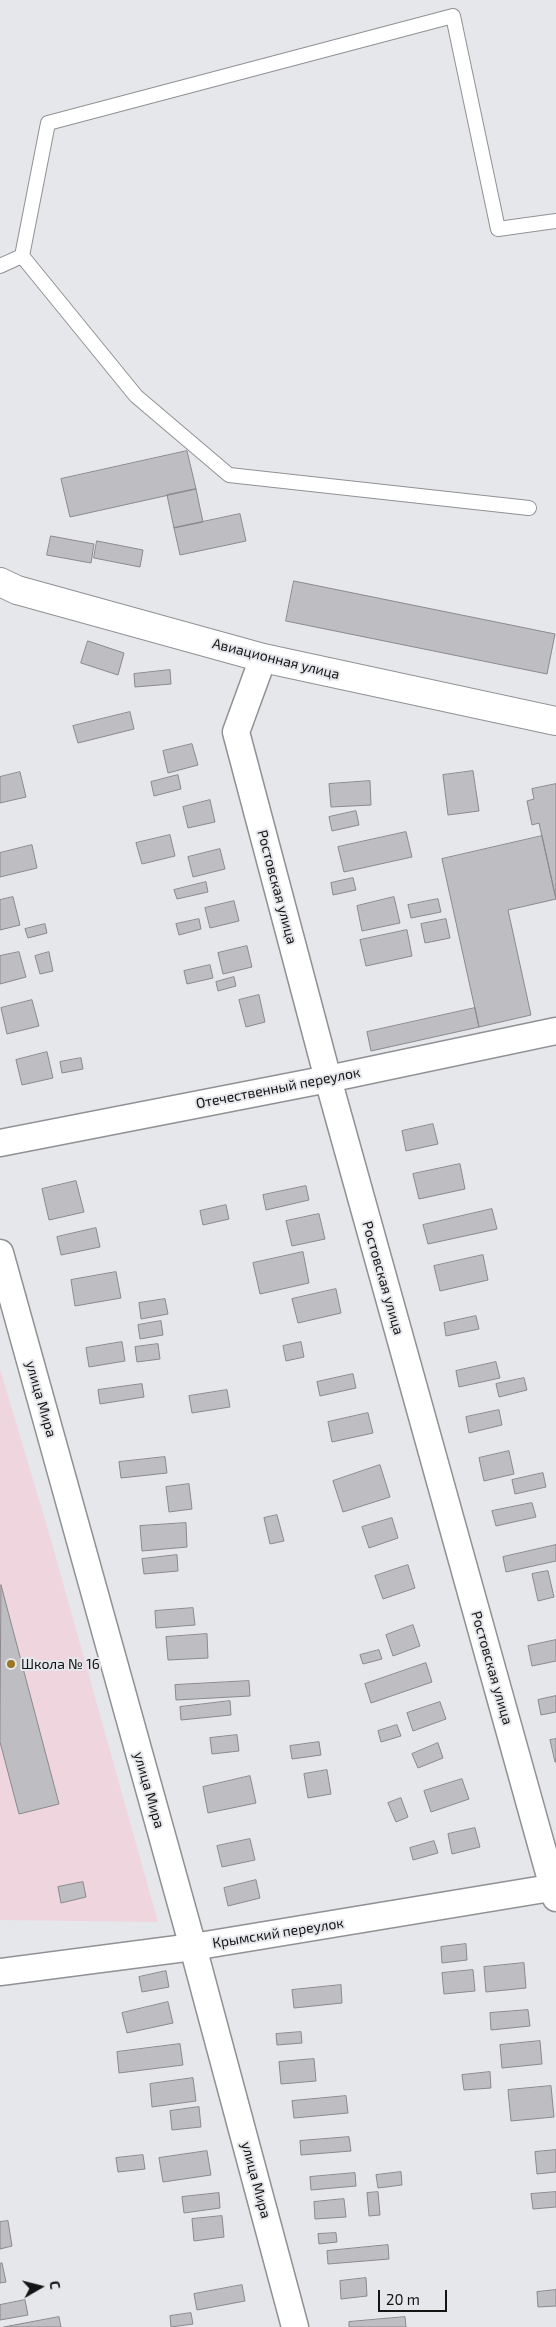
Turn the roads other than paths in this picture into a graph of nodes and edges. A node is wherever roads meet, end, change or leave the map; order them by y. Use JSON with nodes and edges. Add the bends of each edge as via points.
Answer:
{"nodes":[{"id":1,"x":556,"y":221,"type":"edge"},
{"id":2,"x":22,"y":256,"type":"junction"},
{"id":3,"x":0,"y":266,"type":"edge"},
{"id":4,"x":529,"y":508,"type":"dead end"},
{"id":5,"x":0,"y":582,"type":"edge"},
{"id":6,"x":263,"y":658,"type":"junction"},
{"id":7,"x":556,"y":721,"type":"edge"},
{"id":8,"x":556,"y":1031,"type":"edge"},
{"id":9,"x":328,"y":1079,"type":"junction"},
{"id":10,"x":0,"y":1143,"type":"edge"},
{"id":11,"x":0,"y":1253,"type":"edge"},
{"id":12,"x":555,"y":1891,"type":"edge"},
{"id":13,"x":192,"y":1947,"type":"junction"},
{"id":14,"x":0,"y":1972,"type":"edge"},
{"id":15,"x":295,"y":2327,"type":"edge"}],
"edges":[{"from":1,"to":2,"type":"lane","via":[[498,229],[453,16],[48,123]]},
{"from":2,"to":3,"type":"lane"},
{"from":2,"to":4,"type":"lane","via":[[136,396],[229,475]]},
{"from":5,"to":6,"type":"main road","name":"Авиационная улица","via":[[17,590]]},
{"from":6,"to":7,"type":"main road","name":"Авиационная улица"},
{"from":6,"to":9,"type":"street","name":"Ростовская улица","via":[[236,732]]},
{"from":8,"to":9,"type":"street","name":"Отечественный переулок"},
{"from":9,"to":10,"type":"street","name":"Отечественный переулок"},
{"from":9,"to":12,"type":"street","name":"Ростовская улица"},
{"from":11,"to":13,"type":"street","name":"улица Мира"},
{"from":12,"to":13,"type":"street","name":"Крымский переулок"},
{"from":13,"to":14,"type":"street","name":"Крымский переулок"},
{"from":13,"to":15,"type":"street","name":"улица Мира"}]}
